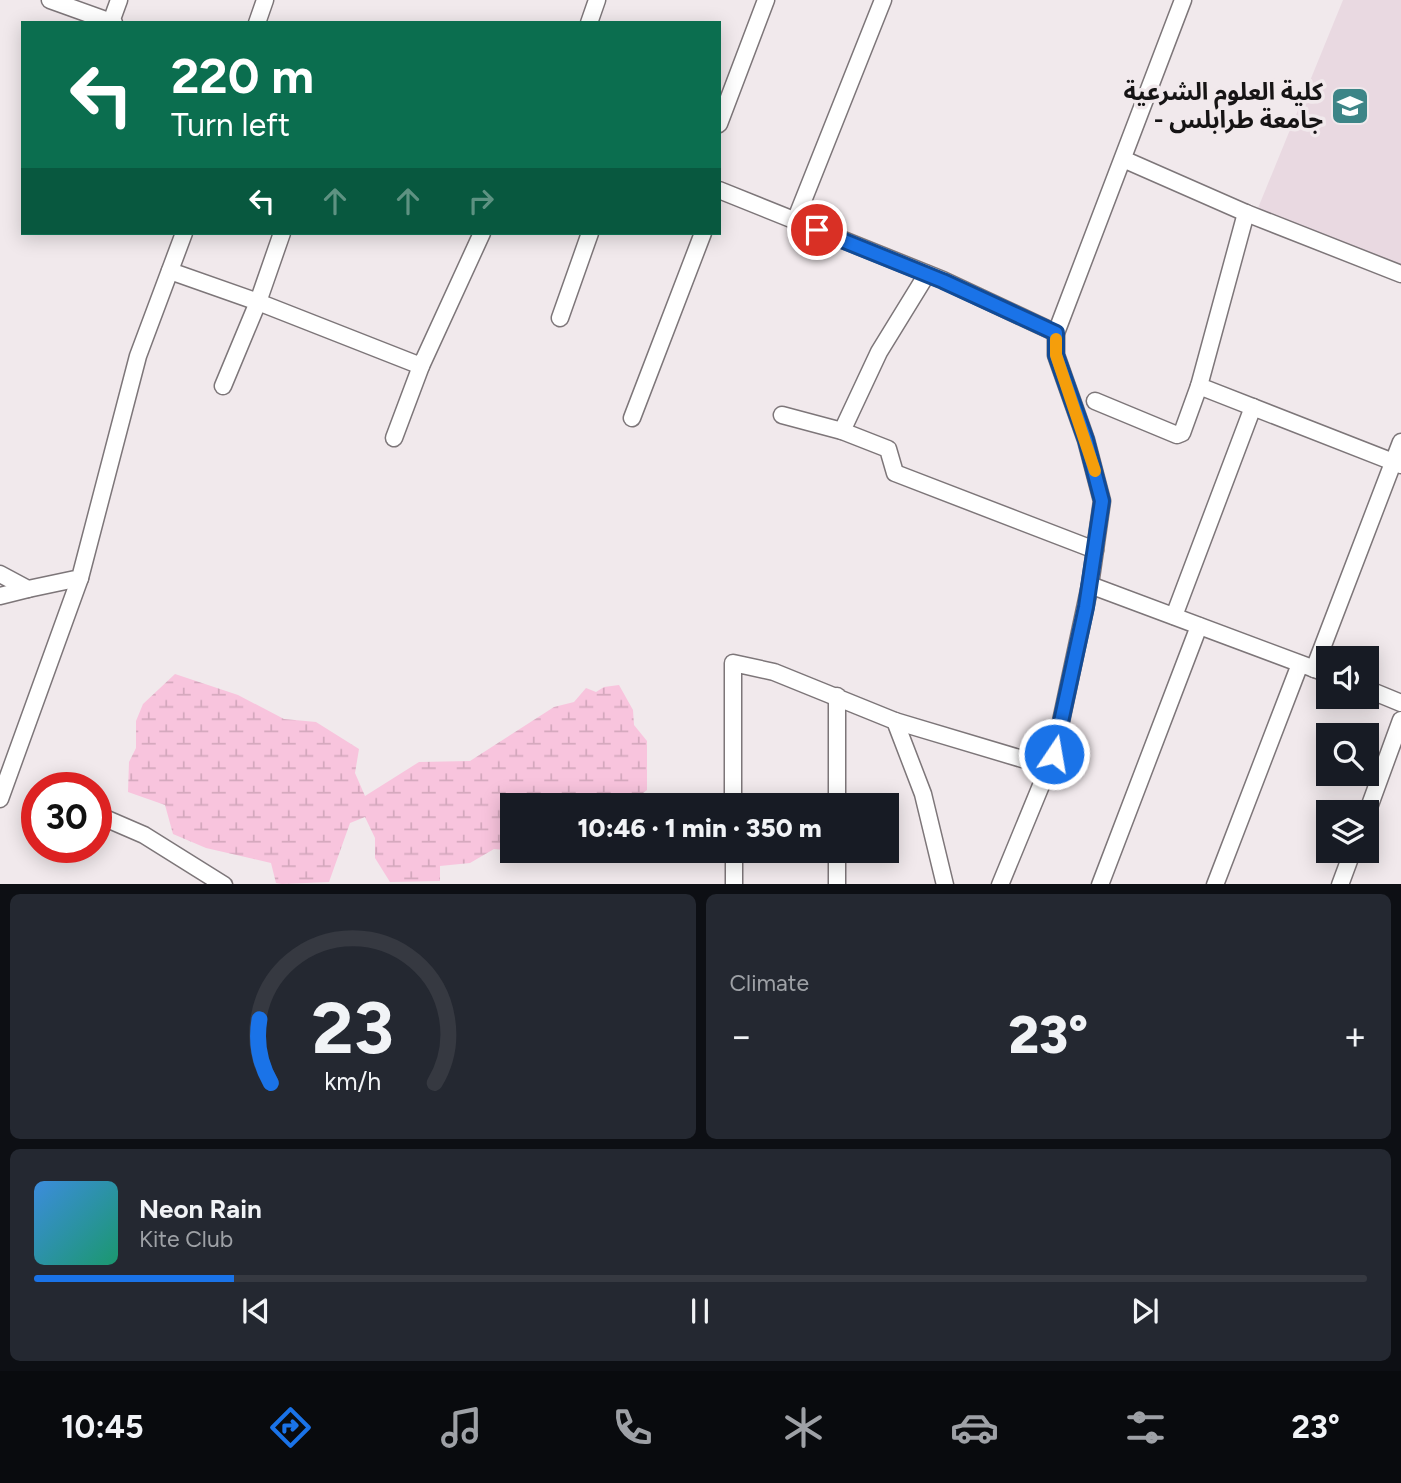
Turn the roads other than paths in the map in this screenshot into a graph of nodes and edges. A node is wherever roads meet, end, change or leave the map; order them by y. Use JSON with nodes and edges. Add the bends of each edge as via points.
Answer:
{"nodes":[{"id":1,"x":50,"y":0,"type":"edge"},
{"id":2,"x":119,"y":0,"type":"edge"},
{"id":3,"x":265,"y":0,"type":"edge"},
{"id":4,"x":597,"y":0,"type":"edge"},
{"id":5,"x":766,"y":0,"type":"edge"},
{"id":6,"x":883,"y":0,"type":"edge"},
{"id":7,"x":1183,"y":0,"type":"edge"},
{"id":8,"x":106,"y":21,"type":"edge"},
{"id":9,"x":109,"y":21,"type":"edge"},
{"id":10,"x":258,"y":21,"type":"edge"},
{"id":11,"x":590,"y":21,"type":"edge"},
{"id":12,"x":721,"y":119,"type":"edge"},
{"id":13,"x":1123,"y":159,"type":"junction"},
{"id":14,"x":721,"y":191,"type":"edge"},
{"id":15,"x":1246,"y":214,"type":"junction"},
{"id":16,"x":795,"y":221,"type":"junction"},
{"id":17,"x":183,"y":235,"type":"edge"},
{"id":18,"x":281,"y":235,"type":"edge"},
{"id":19,"x":481,"y":235,"type":"edge"},
{"id":20,"x":589,"y":235,"type":"edge"},
{"id":21,"x":702,"y":235,"type":"edge"},
{"id":22,"x":170,"y":271,"type":"junction"},
{"id":23,"x":927,"y":274,"type":"junction"},
{"id":24,"x":1401,"y":274,"type":"edge"},
{"id":25,"x":258,"y":302,"type":"junction"},
{"id":26,"x":560,"y":318,"type":"dead end"},
{"id":27,"x":1056,"y":333,"type":"junction"},
{"id":28,"x":421,"y":366,"type":"junction"},
{"id":29,"x":223,"y":386,"type":"dead end"},
{"id":30,"x":1199,"y":386,"type":"junction"},
{"id":31,"x":1095,"y":401,"type":"dead end"},
{"id":32,"x":1253,"y":407,"type":"junction"},
{"id":33,"x":782,"y":415,"type":"dead end"},
{"id":34,"x":632,"y":418,"type":"dead end"},
{"id":35,"x":842,"y":431,"type":"junction"},
{"id":36,"x":394,"y":438,"type":"dead end"},
{"id":37,"x":1401,"y":442,"type":"edge"},
{"id":38,"x":1397,"y":464,"type":"edge"},
{"id":39,"x":1095,"y":550,"type":"junction"},
{"id":40,"x":0,"y":573,"type":"edge"},
{"id":41,"x":80,"y":578,"type":"junction"},
{"id":42,"x":1090,"y":584,"type":"junction"},
{"id":43,"x":28,"y":589,"type":"junction"},
{"id":44,"x":0,"y":596,"type":"edge"},
{"id":45,"x":1174,"y":616,"type":"junction"},
{"id":46,"x":1199,"y":626,"type":"junction"},
{"id":47,"x":1314,"y":669,"type":"edge"},
{"id":48,"x":1379,"y":695,"type":"edge"},
{"id":49,"x":837,"y":696,"type":"junction"},
{"id":50,"x":1401,"y":703,"type":"edge"},
{"id":51,"x":1401,"y":720,"type":"edge"},
{"id":52,"x":895,"y":721,"type":"junction"},
{"id":53,"x":1049,"y":767,"type":"junction"},
{"id":54,"x":733,"y":793,"type":"edge"},
{"id":55,"x":837,"y":793,"type":"edge"},
{"id":56,"x":0,"y":799,"type":"edge"},
{"id":57,"x":1372,"y":800,"type":"edge"},
{"id":58,"x":112,"y":821,"type":"edge"},
{"id":59,"x":734,"y":863,"type":"edge"},
{"id":60,"x":837,"y":863,"type":"edge"},
{"id":61,"x":1348,"y":863,"type":"edge"},
{"id":62,"x":224,"y":884,"type":"edge"},
{"id":63,"x":734,"y":884,"type":"edge"},
{"id":64,"x":837,"y":884,"type":"edge"},
{"id":65,"x":945,"y":884,"type":"edge"},
{"id":66,"x":1000,"y":884,"type":"edge"},
{"id":67,"x":1100,"y":884,"type":"edge"},
{"id":68,"x":1215,"y":884,"type":"edge"},
{"id":69,"x":1340,"y":884,"type":"edge"}],
"edges":[{"from":1,"to":8,"type":"street"},
{"from":2,"to":9,"type":"street"},
{"from":3,"to":10,"type":"street"},
{"from":4,"to":11,"type":"street"},
{"from":5,"to":12,"type":"street"},
{"from":6,"to":16,"type":"street"},
{"from":7,"to":13,"type":"street"},
{"from":13,"to":15,"type":"street"},
{"from":13,"to":27,"type":"street"},
{"from":14,"to":16,"type":"street"},
{"from":15,"to":24,"type":"street"},
{"from":15,"to":30,"type":"street"},
{"from":16,"to":23,"type":"street"},
{"from":17,"to":22,"type":"street"},
{"from":18,"to":25,"type":"street"},
{"from":19,"to":28,"type":"street"},
{"from":20,"to":26,"type":"street"},
{"from":21,"to":34,"type":"street"},
{"from":22,"to":25,"type":"street"},
{"from":22,"to":41,"type":"street","via":[[138,356]]},
{"from":23,"to":27,"type":"street"},
{"from":23,"to":35,"type":"street","via":[[879,352]]},
{"from":25,"to":28,"type":"street"},
{"from":25,"to":29,"type":"street"},
{"from":27,"to":39,"type":"street","via":[[1056,355],[1102,501]]},
{"from":28,"to":36,"type":"street"},
{"from":30,"to":31,"type":"street","via":[[1182,433],[1177,435]]},
{"from":30,"to":32,"type":"street"},
{"from":32,"to":38,"type":"street"},
{"from":32,"to":45,"type":"street"},
{"from":33,"to":35,"type":"street"},
{"from":35,"to":39,"type":"street","via":[[890,451],[895,473]]},
{"from":37,"to":38,"type":"street"},
{"from":38,"to":47,"type":"street"},
{"from":39,"to":42,"type":"street"},
{"from":40,"to":43,"type":"street"},
{"from":41,"to":43,"type":"street"},
{"from":41,"to":56,"type":"street"},
{"from":42,"to":45,"type":"street"},
{"from":42,"to":53,"type":"street"},
{"from":43,"to":44,"type":"street"},
{"from":45,"to":46,"type":"street"},
{"from":46,"to":47,"type":"street"},
{"from":46,"to":67,"type":"street"},
{"from":47,"to":68,"type":"street"},
{"from":48,"to":50,"type":"street"},
{"from":49,"to":52,"type":"street"},
{"from":49,"to":54,"type":"street","via":[[774,672],[733,663]]},
{"from":49,"to":55,"type":"street"},
{"from":51,"to":57,"type":"street"},
{"from":52,"to":53,"type":"street"},
{"from":52,"to":65,"type":"street","via":[[923,794]]},
{"from":53,"to":66,"type":"street"},
{"from":58,"to":62,"type":"street","via":[[144,835]]},
{"from":59,"to":63,"type":"street"},
{"from":60,"to":64,"type":"street"},
{"from":61,"to":69,"type":"street"}]}
